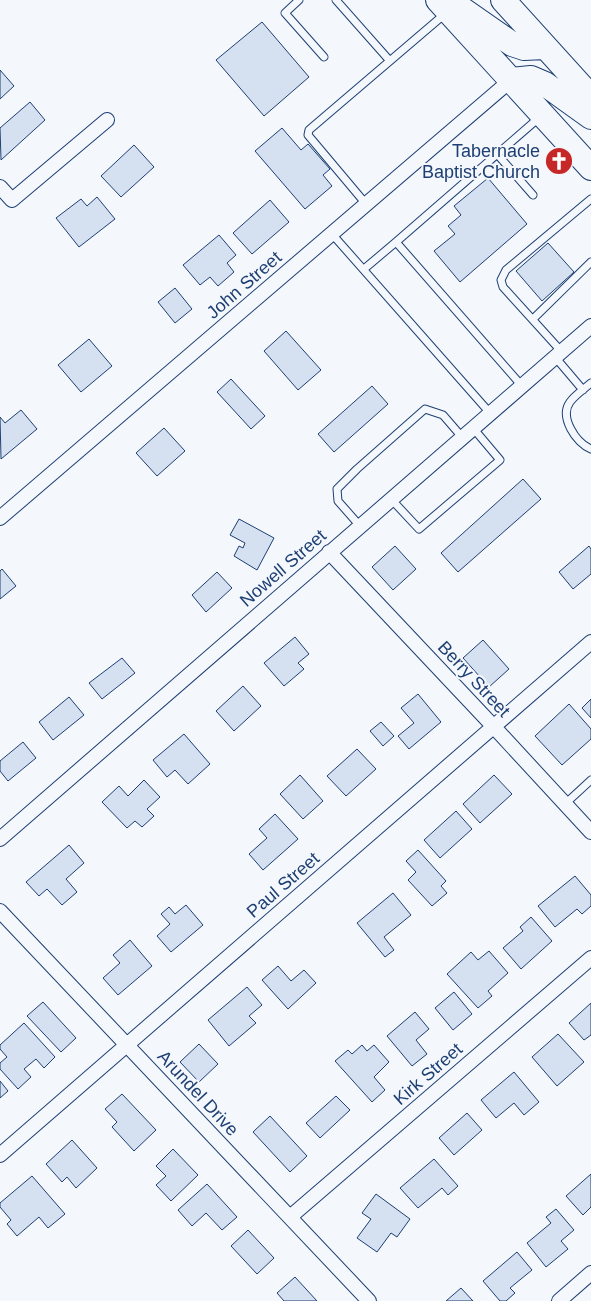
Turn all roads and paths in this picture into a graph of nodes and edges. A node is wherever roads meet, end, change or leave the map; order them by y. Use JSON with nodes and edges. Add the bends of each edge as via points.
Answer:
{"nodes":[{"id":1,"x":299,"y":0,"type":"edge"},
{"id":2,"x":336,"y":0,"type":"edge"},
{"id":3,"x":503,"y":0,"type":"edge"},
{"id":4,"x":445,"y":4,"type":"edge"},
{"id":5,"x":546,"y":46,"type":"junction"},
{"id":6,"x":324,"y":57,"type":"dead end"},
{"id":7,"x":390,"y":61,"type":"junction"},
{"id":8,"x":511,"y":80,"type":"junction"},
{"id":9,"x":591,"y":97,"type":"edge"},
{"id":10,"x":542,"y":114,"type":"junction"},
{"id":11,"x":591,"y":117,"type":"edge"},
{"id":12,"x":107,"y":120,"type":"dead end"},
{"id":13,"x":497,"y":154,"type":"junction"},
{"id":14,"x":591,"y":168,"type":"edge"},
{"id":15,"x":0,"y":187,"type":"edge"},
{"id":16,"x":534,"y":195,"type":"dead end"},
{"id":17,"x":591,"y":199,"type":"edge"},
{"id":18,"x":366,"y":204,"type":"junction"},
{"id":19,"x":332,"y":234,"type":"junction"},
{"id":20,"x":396,"y":242,"type":"junction"},
{"id":21,"x":591,"y":262,"type":"edge"},
{"id":22,"x":364,"y":269,"type":"junction"},
{"id":23,"x":532,"y":319,"type":"junction"},
{"id":24,"x":591,"y":326,"type":"edge"},
{"id":25,"x":558,"y":354,"type":"junction"},
{"id":26,"x":591,"y":383,"type":"edge"},
{"id":27,"x":522,"y":386,"type":"junction"},
{"id":28,"x":583,"y":390,"type":"junction"},
{"id":29,"x":490,"y":413,"type":"junction"},
{"id":30,"x":468,"y":433,"type":"junction"},
{"id":31,"x":591,"y":449,"type":"edge"},
{"id":32,"x":391,"y":499,"type":"junction"},
{"id":33,"x":0,"y":518,"type":"edge"},
{"id":34,"x":360,"y":526,"type":"junction"},
{"id":35,"x":329,"y":552,"type":"junction"},
{"id":36,"x":591,"y":642,"type":"edge"},
{"id":37,"x":494,"y":727,"type":"junction"},
{"id":38,"x":591,"y":780,"type":"edge"},
{"id":39,"x":565,"y":804,"type":"junction"},
{"id":40,"x":591,"y":832,"type":"edge"},
{"id":41,"x":0,"y":839,"type":"edge"},
{"id":42,"x":0,"y":911,"type":"edge"},
{"id":43,"x":591,"y":958,"type":"edge"},
{"id":44,"x":126,"y":1045,"type":"junction"},
{"id":45,"x":0,"y":1155,"type":"edge"},
{"id":46,"x":290,"y":1218,"type":"junction"},
{"id":47,"x":591,"y":1273,"type":"edge"},
{"id":48,"x":369,"y":1301,"type":"edge"},
{"id":49,"x":559,"y":1301,"type":"edge"}],
"edges":[{"from":1,"to":6,"type":"lane","via":[[284,13]]},
{"from":2,"to":7,"type":"lane"},
{"from":3,"to":5,"type":"highway"},
{"from":4,"to":5,"type":"highway","via":[[512,44],[524,48]]},
{"from":4,"to":7,"type":"lane"},
{"from":4,"to":8,"type":"highway"},
{"from":5,"to":9,"type":"highway"},
{"from":7,"to":18,"type":"lane","via":[[308,130],[308,135]]},
{"from":8,"to":10,"type":"highway"},
{"from":8,"to":11,"type":"highway","via":[[531,78],[545,84]]},
{"from":8,"to":18,"type":"street","name":"John Street"},
{"from":10,"to":13,"type":"lane"},
{"from":10,"to":14,"type":"highway"},
{"from":12,"to":15,"type":"street","via":[[12,200]]},
{"from":13,"to":16,"type":"lane"},
{"from":13,"to":20,"type":"lane"},
{"from":17,"to":23,"type":"lane","via":[[506,270],[501,280],[502,286]]},
{"from":18,"to":19,"type":"street","name":"John Street"},
{"from":19,"to":22,"type":"lane"},
{"from":19,"to":33,"type":"street","name":"John Street"},
{"from":20,"to":22,"type":"lane"},
{"from":20,"to":27,"type":"lane"},
{"from":21,"to":23,"type":"lane"},
{"from":22,"to":29,"type":"lane"},
{"from":23,"to":25,"type":"lane"},
{"from":24,"to":25,"type":"street","name":"Nowell Street"},
{"from":25,"to":27,"type":"street","name":"Nowell Street"},
{"from":25,"to":28,"type":"lane"},
{"from":26,"to":28,"type":"lane"},
{"from":27,"to":29,"type":"street","name":"Nowell Street"},
{"from":28,"to":31,"type":"lane","via":[[569,403],[566,416],[570,428]]},
{"from":29,"to":30,"type":"street","name":"Nowell Street"},
{"from":30,"to":32,"type":"street","name":"Nowell Street"},
{"from":30,"to":32,"type":"lane","via":[[500,460],[419,529]]},
{"from":30,"to":34,"type":"lane","via":[[443,415],[425,409],[337,489],[338,501]]},
{"from":32,"to":34,"type":"street","name":"Nowell Street"},
{"from":34,"to":35,"type":"street","name":"Nowell Street"},
{"from":35,"to":37,"type":"street","name":"Berry Street"},
{"from":35,"to":41,"type":"street","name":"Nowell Street"},
{"from":36,"to":37,"type":"street","name":"Paul Street"},
{"from":37,"to":39,"type":"street","name":"Berry Street"},
{"from":37,"to":44,"type":"street","name":"Paul Street"},
{"from":38,"to":39,"type":"lane"},
{"from":39,"to":40,"type":"street","name":"Berry Street"},
{"from":42,"to":44,"type":"street","name":"Arundel Drive"},
{"from":43,"to":46,"type":"street","name":"Kirk Street"},
{"from":44,"to":45,"type":"street","name":"Paul Street"},
{"from":44,"to":46,"type":"street","name":"Arundel Drive"},
{"from":46,"to":48,"type":"street","name":"Arundel Drive"},
{"from":47,"to":49,"type":"street"}]}
